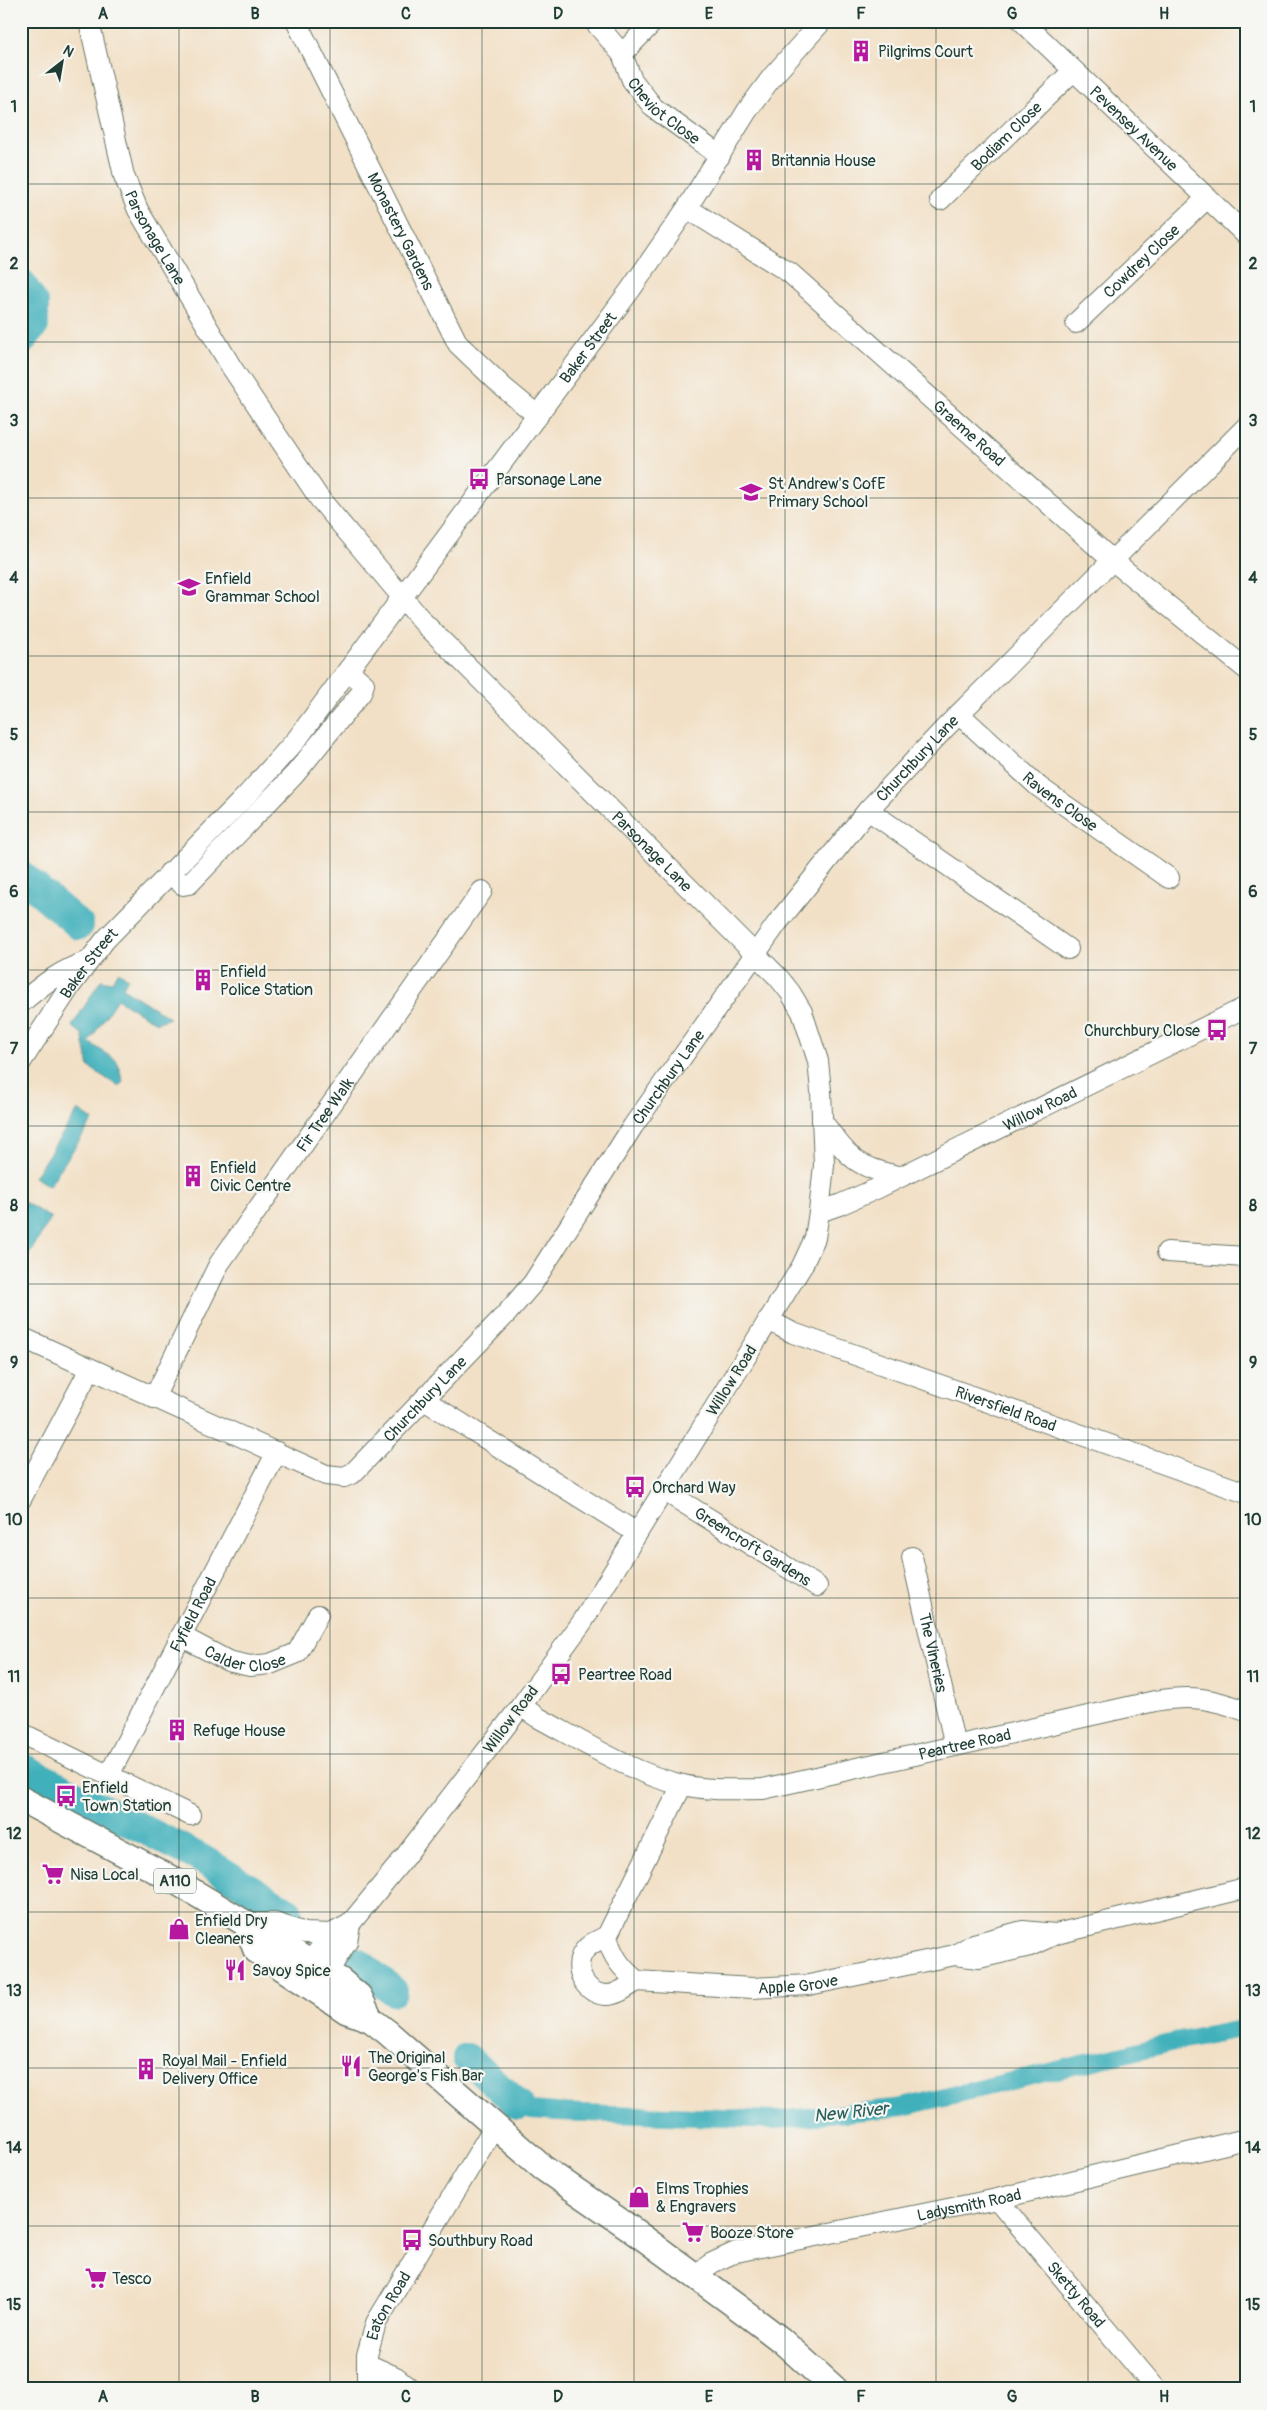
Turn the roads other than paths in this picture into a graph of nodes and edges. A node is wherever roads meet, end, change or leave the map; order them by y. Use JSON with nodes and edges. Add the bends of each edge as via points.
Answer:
{"nodes":[{"id":1,"x":89,"y":21,"type":"edge"},
{"id":2,"x":296,"y":21,"type":"edge"},
{"id":3,"x":594,"y":21,"type":"edge"},
{"id":4,"x":654,"y":21,"type":"edge"},
{"id":5,"x":822,"y":21,"type":"edge"},
{"id":6,"x":1022,"y":21,"type":"edge"},
{"id":7,"x":622,"y":54,"type":"junction"},
{"id":8,"x":1073,"y":71,"type":"junction"},
{"id":9,"x":720,"y":156,"type":"junction"},
{"id":10,"x":1207,"y":198,"type":"junction"},
{"id":11,"x":940,"y":200,"type":"dead end"},
{"id":12,"x":687,"y":208,"type":"junction"},
{"id":13,"x":1246,"y":235,"type":"edge"},
{"id":14,"x":1076,"y":323,"type":"dead end"},
{"id":15,"x":538,"y":416,"type":"junction"},
{"id":16,"x":1246,"y":427,"type":"edge"},
{"id":17,"x":1112,"y":560,"type":"junction"},
{"id":18,"x":402,"y":597,"type":"junction"},
{"id":19,"x":1246,"y":669,"type":"edge"},
{"id":20,"x":348,"y":670,"type":"junction"},
{"id":21,"x":958,"y":714,"type":"junction"},
{"id":22,"x":248,"y":795,"type":"junction"},
{"id":23,"x":262,"y":810,"type":"junction"},
{"id":24,"x":868,"y":810,"type":"junction"},
{"id":25,"x":169,"y":874,"type":"junction"},
{"id":26,"x":1169,"y":878,"type":"dead end"},
{"id":27,"x":482,"y":891,"type":"dead end"},
{"id":28,"x":1068,"y":949,"type":"dead end"},
{"id":29,"x":756,"y":954,"type":"junction"},
{"id":30,"x":89,"y":961,"type":"junction"},
{"id":31,"x":21,"y":1003,"type":"edge"},
{"id":32,"x":1246,"y":1007,"type":"edge"},
{"id":33,"x":21,"y":1062,"type":"edge"},
{"id":34,"x":822,"y":1121,"type":"junction"},
{"id":35,"x":898,"y":1176,"type":"junction"},
{"id":36,"x":819,"y":1212,"type":"junction"},
{"id":37,"x":1167,"y":1252,"type":"dead end"},
{"id":38,"x":1246,"y":1258,"type":"edge"},
{"id":39,"x":768,"y":1320,"type":"junction"},
{"id":40,"x":21,"y":1337,"type":"edge"},
{"id":41,"x":90,"y":1369,"type":"junction"},
{"id":42,"x":154,"y":1398,"type":"junction"},
{"id":43,"x":424,"y":1400,"type":"junction"},
{"id":44,"x":277,"y":1452,"type":"junction"},
{"id":45,"x":663,"y":1490,"type":"junction"},
{"id":46,"x":1246,"y":1493,"type":"edge"},
{"id":47,"x":21,"y":1499,"type":"edge"},
{"id":48,"x":637,"y":1533,"type":"junction"},
{"id":49,"x":912,"y":1557,"type":"dead end"},
{"id":50,"x":817,"y":1586,"type":"dead end"},
{"id":51,"x":318,"y":1614,"type":"dead end"},
{"id":52,"x":181,"y":1636,"type":"junction"},
{"id":53,"x":521,"y":1706,"type":"junction"},
{"id":54,"x":1246,"y":1710,"type":"edge"},
{"id":55,"x":21,"y":1733,"type":"edge"},
{"id":56,"x":955,"y":1746,"type":"junction"},
{"id":57,"x":109,"y":1775,"type":"junction"},
{"id":58,"x":682,"y":1785,"type":"junction"},
{"id":59,"x":21,"y":1800,"type":"edge"},
{"id":60,"x":190,"y":1814,"type":"dead end"},
{"id":61,"x":1246,"y":1888,"type":"edge"},
{"id":62,"x":246,"y":1923,"type":"junction"},
{"id":63,"x":350,"y":1924,"type":"junction"},
{"id":64,"x":331,"y":1934,"type":"junction"},
{"id":65,"x":607,"y":1936,"type":"junction"},
{"id":66,"x":313,"y":1976,"type":"junction"},
{"id":67,"x":637,"y":1981,"type":"junction"},
{"id":68,"x":494,"y":2127,"type":"junction"},
{"id":69,"x":1246,"y":2139,"type":"edge"},
{"id":70,"x":997,"y":2200,"type":"junction"},
{"id":71,"x":695,"y":2275,"type":"junction"},
{"id":72,"x":367,"y":2364,"type":"junction"},
{"id":73,"x":367,"y":2389,"type":"edge"},
{"id":74,"x":411,"y":2389,"type":"edge"},
{"id":75,"x":835,"y":2389,"type":"edge"},
{"id":76,"x":1156,"y":2389,"type":"edge"}],
"edges":[{"from":1,"to":18,"type":"street","name":"Parsonage Lane","via":[[124,176],[138,210],[279,441],[319,498]]},
{"from":2,"to":15,"type":"street","name":"Monastery Gardens","via":[[458,344]]},
{"from":3,"to":7,"type":"street","name":"Cheviot Close"},
{"from":4,"to":7,"type":"street","name":"Cheviot Close"},
{"from":5,"to":9,"type":"street","name":"Baker Street","via":[[772,76]]},
{"from":6,"to":8,"type":"street","name":"Pevensey Avenue"},
{"from":7,"to":9,"type":"street","name":"Cheviot Close","via":[[632,80],[654,108]]},
{"from":8,"to":10,"type":"street","name":"Pevensey Avenue"},
{"from":8,"to":11,"type":"street","name":"Bodiam Close"},
{"from":9,"to":12,"type":"street","name":"Baker Street"},
{"from":10,"to":13,"type":"street","name":"Pevensey Avenue"},
{"from":10,"to":14,"type":"street","name":"Cowdrey Close"},
{"from":12,"to":15,"type":"street","name":"Baker Street"},
{"from":12,"to":17,"type":"street","name":"Graeme Road","via":[[790,273]]},
{"from":15,"to":18,"type":"street","name":"Baker Street"},
{"from":16,"to":17,"type":"street","name":"Churchbury Lane"},
{"from":17,"to":19,"type":"street","name":"Graeme Road"},
{"from":17,"to":21,"type":"street","name":"Churchbury Lane"},
{"from":18,"to":20,"type":"street","name":"Baker Street"},
{"from":18,"to":29,"type":"street","name":"Parsonage Lane","via":[[451,650]]},
{"from":20,"to":22,"type":"street","name":"Baker Street","via":[[297,739]]},
{"from":20,"to":23,"type":"street","via":[[364,684],[361,693]]},
{"from":21,"to":24,"type":"street","name":"Churchbury Lane"},
{"from":21,"to":26,"type":"street","name":"Ravens Close","via":[[1039,787]]},
{"from":22,"to":23,"type":"street"},
{"from":22,"to":25,"type":"street","name":"Baker Street"},
{"from":23,"to":25,"type":"street","via":[[189,884],[183,885]]},
{"from":24,"to":28,"type":"street"},
{"from":24,"to":29,"type":"street","name":"Churchbury Lane"},
{"from":25,"to":30,"type":"street","name":"Baker Street"},
{"from":27,"to":42,"type":"street","name":"Fir Tree Walk","via":[[219,1264]]},
{"from":29,"to":34,"type":"street","name":"Parsonage Lane","via":[[790,992],[802,1012],[818,1061]]},
{"from":29,"to":43,"type":"street","name":"Churchbury Lane","via":[[633,1126],[533,1283]]},
{"from":30,"to":31,"type":"street","via":[[65,970]]},
{"from":30,"to":33,"type":"street","name":"Baker Street"},
{"from":32,"to":35,"type":"street","name":"Willow Road"},
{"from":34,"to":35,"type":"street","via":[[843,1148],[865,1167]]},
{"from":34,"to":36,"type":"street","name":"Parsonage Lane","via":[[824,1166]]},
{"from":35,"to":36,"type":"street","name":"Willow Road","via":[[854,1199]]},
{"from":36,"to":39,"type":"street","name":"Willow Road","via":[[815,1238],[807,1256]]},
{"from":37,"to":38,"type":"street"},
{"from":39,"to":45,"type":"street","name":"Willow Road"},
{"from":39,"to":46,"type":"street","name":"Riversfield Road","via":[[793,1333]]},
{"from":40,"to":41,"type":"street","name":"Churchbury Lane"},
{"from":41,"to":42,"type":"street","name":"Churchbury Lane"},
{"from":41,"to":47,"type":"street"},
{"from":42,"to":44,"type":"street","name":"Churchbury Lane"},
{"from":43,"to":44,"type":"street","name":"Churchbury Lane","via":[[361,1466],[344,1477],[326,1475]]},
{"from":43,"to":48,"type":"street"},
{"from":44,"to":52,"type":"street","name":"Fyfield Road"},
{"from":45,"to":48,"type":"street","name":"Willow Road"},
{"from":45,"to":50,"type":"street","name":"Greencroft Gardens"},
{"from":48,"to":53,"type":"street","name":"Willow Road","via":[[583,1621]]},
{"from":49,"to":56,"type":"street","name":"The Vineries"},
{"from":51,"to":52,"type":"street","name":"Calder Close","via":[[297,1653],[270,1664],[250,1666],[228,1660]]},
{"from":52,"to":57,"type":"street","name":"Fyfield Road"},
{"from":53,"to":58,"type":"street","name":"Peartree Road","via":[[616,1758]]},
{"from":53,"to":63,"type":"street","name":"Willow Road"},
{"from":54,"to":56,"type":"street","name":"Peartree Road","via":[[1206,1698],[1186,1696]]},
{"from":55,"to":57,"type":"street"},
{"from":56,"to":58,"type":"street","name":"Peartree Road","via":[[763,1788],[714,1790]]},
{"from":57,"to":60,"type":"street"},
{"from":58,"to":65,"type":"street"},
{"from":59,"to":62,"type":"main road","number":"A110","via":[[172,1879]]},
{"from":61,"to":67,"type":"street","name":"Apple Grove","via":[[1056,1934],[1023,1931],[974,1944],[955,1955],[809,1985],[752,1988]]},
{"from":62,"to":64,"type":"street","via":[[275,1923],[306,1933]]},
{"from":62,"to":66,"type":"main road","via":[[256,1950]]},
{"from":63,"to":64,"type":"street","name":"Willow Road"},
{"from":63,"to":66,"type":"street","name":"Willow Road","via":[[348,1942]]},
{"from":64,"to":66,"type":"street","name":"Willow Road"},
{"from":65,"to":67,"type":"street","via":[[615,1958]]},
{"from":65,"to":67,"type":"street","via":[[590,1944],[583,1952],[579,1974],[585,1984],[606,1995]]},
{"from":66,"to":68,"type":"main road","via":[[359,1996],[370,2019]]},
{"from":68,"to":71,"type":"main road","via":[[543,2168]]},
{"from":68,"to":72,"type":"street","name":"Eaton Road","via":[[376,2323],[369,2342]]},
{"from":69,"to":70,"type":"street","name":"Ladysmith Road"},
{"from":70,"to":71,"type":"street","name":"Ladysmith Road","via":[[736,2252]]},
{"from":70,"to":76,"type":"street","name":"Sketty Road"},
{"from":71,"to":75,"type":"main road","via":[[781,2340]]},
{"from":72,"to":73,"type":"street","name":"Eaton Road"},
{"from":72,"to":74,"type":"street","via":[[396,2377]]}]}
